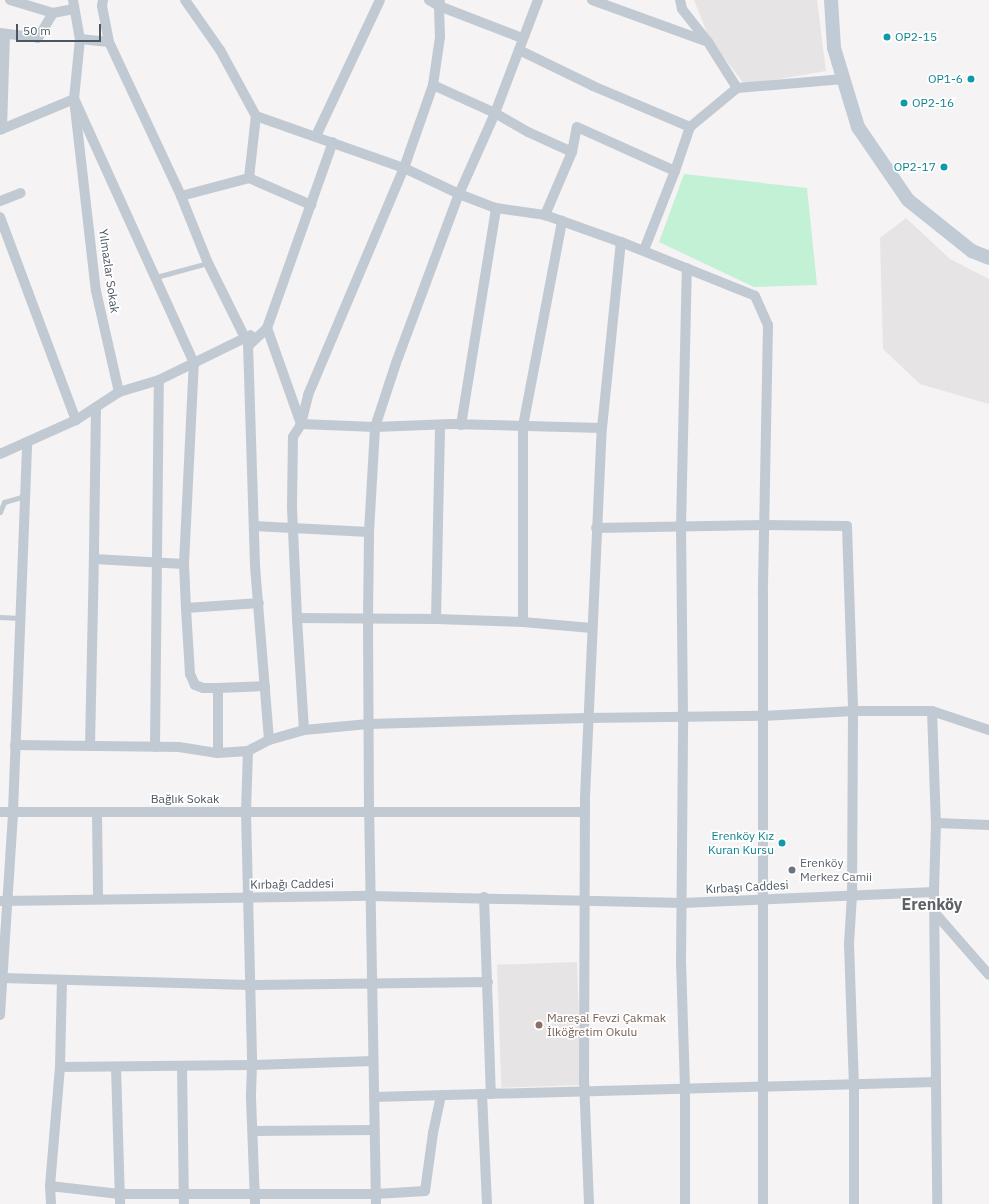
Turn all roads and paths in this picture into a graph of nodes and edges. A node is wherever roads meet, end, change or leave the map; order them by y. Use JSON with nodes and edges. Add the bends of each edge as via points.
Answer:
{"nodes":[{"id":1,"x":10,"y":0,"type":"edge"},
{"id":2,"x":103,"y":0,"type":"edge"},
{"id":3,"x":185,"y":0,"type":"edge"},
{"id":4,"x":380,"y":0,"type":"edge"},
{"id":5,"x":429,"y":0,"type":"edge"},
{"id":6,"x":538,"y":0,"type":"edge"},
{"id":7,"x":592,"y":0,"type":"edge"},
{"id":8,"x":680,"y":0,"type":"edge"},
{"id":9,"x":831,"y":0,"type":"edge"},
{"id":10,"x":440,"y":3,"type":"edge"},
{"id":11,"x":74,"y":4,"type":"edge"},
{"id":12,"x":53,"y":13,"type":"junction"},
{"id":13,"x":2,"y":34,"type":"edge"},
{"id":14,"x":522,"y":38,"type":"junction"},
{"id":15,"x":80,"y":39,"type":"junction"},
{"id":16,"x":109,"y":42,"type":"junction"},
{"id":17,"x":708,"y":42,"type":"junction"},
{"id":18,"x":519,"y":50,"type":"junction"},
{"id":19,"x":844,"y":79,"type":"junction"},
{"id":20,"x":433,"y":85,"type":"junction"},
{"id":21,"x":737,"y":88,"type":"junction"},
{"id":22,"x":74,"y":98,"type":"junction"},
{"id":23,"x":495,"y":113,"type":"junction"},
{"id":24,"x":256,"y":116,"type":"junction"},
{"id":25,"x":690,"y":127,"type":"junction"},
{"id":26,"x":1,"y":130,"type":"edge"},
{"id":27,"x":316,"y":136,"type":"junction"},
{"id":28,"x":333,"y":142,"type":"junction"},
{"id":29,"x":572,"y":152,"type":"junction"},
{"id":30,"x":404,"y":168,"type":"junction"},
{"id":31,"x":675,"y":171,"type":"junction"},
{"id":32,"x":250,"y":178,"type":"junction"},
{"id":33,"x":21,"y":193,"type":"dead end"},
{"id":34,"x":460,"y":194,"type":"junction"},
{"id":35,"x":181,"y":196,"type":"junction"},
{"id":36,"x":0,"y":202,"type":"edge"},
{"id":37,"x":311,"y":205,"type":"junction"},
{"id":38,"x":496,"y":208,"type":"junction"},
{"id":39,"x":544,"y":215,"type":"junction"},
{"id":40,"x":0,"y":217,"type":"edge"},
{"id":41,"x":562,"y":221,"type":"junction"},
{"id":42,"x":621,"y":242,"type":"junction"},
{"id":43,"x":644,"y":250,"type":"junction"},
{"id":44,"x":989,"y":258,"type":"edge"},
{"id":45,"x":208,"y":263,"type":"junction"},
{"id":46,"x":687,"y":268,"type":"junction"},
{"id":47,"x":156,"y":277,"type":"junction"},
{"id":48,"x":267,"y":328,"type":"junction"},
{"id":49,"x":245,"y":338,"type":"junction"},
{"id":50,"x":194,"y":363,"type":"junction"},
{"id":51,"x":159,"y":380,"type":"junction"},
{"id":52,"x":119,"y":392,"type":"junction"},
{"id":53,"x":96,"y":407,"type":"junction"},
{"id":54,"x":76,"y":420,"type":"junction"},
{"id":55,"x":301,"y":424,"type":"junction"},
{"id":56,"x":440,"y":425,"type":"junction"},
{"id":57,"x":461,"y":425,"type":"junction"},
{"id":58,"x":522,"y":426,"type":"junction"},
{"id":59,"x":375,"y":427,"type":"junction"},
{"id":60,"x":602,"y":428,"type":"junction"},
{"id":61,"x":27,"y":442,"type":"junction"},
{"id":62,"x":0,"y":454,"type":"edge"},
{"id":63,"x":25,"y":496,"type":"junction"},
{"id":64,"x":0,"y":512,"type":"edge"},
{"id":65,"x":764,"y":525,"type":"junction"},
{"id":66,"x":254,"y":526,"type":"junction"},
{"id":67,"x":681,"y":526,"type":"junction"},
{"id":68,"x":293,"y":528,"type":"junction"},
{"id":69,"x":596,"y":528,"type":"junction"},
{"id":70,"x":369,"y":532,"type":"junction"},
{"id":71,"x":94,"y":559,"type":"junction"},
{"id":72,"x":156,"y":561,"type":"junction"},
{"id":73,"x":184,"y":564,"type":"junction"},
{"id":74,"x":260,"y":603,"type":"junction"},
{"id":75,"x":186,"y":608,"type":"junction"},
{"id":76,"x":0,"y":617,"type":"edge"},
{"id":77,"x":20,"y":618,"type":"junction"},
{"id":78,"x":297,"y":618,"type":"junction"},
{"id":79,"x":368,"y":618,"type":"junction"},
{"id":80,"x":436,"y":619,"type":"junction"},
{"id":81,"x":523,"y":622,"type":"junction"},
{"id":82,"x":592,"y":628,"type":"junction"},
{"id":83,"x":266,"y":686,"type":"junction"},
{"id":84,"x":218,"y":688,"type":"junction"},
{"id":85,"x":853,"y":711,"type":"junction"},
{"id":86,"x":932,"y":711,"type":"junction"},
{"id":87,"x":763,"y":716,"type":"junction"},
{"id":88,"x":683,"y":717,"type":"junction"},
{"id":89,"x":588,"y":718,"type":"junction"},
{"id":90,"x":369,"y":724,"type":"junction"},
{"id":91,"x":304,"y":730,"type":"junction"},
{"id":92,"x":989,"y":730,"type":"edge"},
{"id":93,"x":269,"y":740,"type":"junction"},
{"id":94,"x":15,"y":745,"type":"junction"},
{"id":95,"x":90,"y":746,"type":"junction"},
{"id":96,"x":155,"y":747,"type":"junction"},
{"id":97,"x":248,"y":751,"type":"junction"},
{"id":98,"x":218,"y":753,"type":"junction"},
{"id":99,"x":0,"y":812,"type":"edge"},
{"id":100,"x":13,"y":812,"type":"junction"},
{"id":101,"x":97,"y":812,"type":"junction"},
{"id":102,"x":246,"y":812,"type":"junction"},
{"id":103,"x":585,"y":812,"type":"junction"},
{"id":104,"x":370,"y":813,"type":"junction"},
{"id":105,"x":936,"y":823,"type":"junction"},
{"id":106,"x":989,"y":825,"type":"edge"},
{"id":107,"x":934,"y":892,"type":"junction"},
{"id":108,"x":852,"y":895,"type":"junction"},
{"id":109,"x":371,"y":896,"type":"junction"},
{"id":110,"x":247,"y":897,"type":"junction"},
{"id":111,"x":484,"y":897,"type":"junction"},
{"id":112,"x":98,"y":899,"type":"junction"},
{"id":113,"x":764,"y":899,"type":"junction"},
{"id":114,"x":4,"y":901,"type":"edge"},
{"id":115,"x":584,"y":902,"type":"junction"},
{"id":116,"x":683,"y":903,"type":"junction"},
{"id":117,"x":935,"y":913,"type":"junction"},
{"id":118,"x":989,"y":975,"type":"edge"},
{"id":119,"x":2,"y":978,"type":"junction"},
{"id":120,"x":62,"y":980,"type":"junction"},
{"id":121,"x":488,"y":982,"type":"junction"},
{"id":122,"x":372,"y":983,"type":"junction"},
{"id":123,"x":249,"y":985,"type":"junction"},
{"id":124,"x":0,"y":1015,"type":"edge"},
{"id":125,"x":373,"y":1061,"type":"junction"},
{"id":126,"x":252,"y":1065,"type":"junction"},
{"id":127,"x":182,"y":1066,"type":"junction"},
{"id":128,"x":60,"y":1067,"type":"junction"},
{"id":129,"x":116,"y":1067,"type":"junction"},
{"id":130,"x":936,"y":1082,"type":"junction"},
{"id":131,"x":854,"y":1084,"type":"junction"},
{"id":132,"x":764,"y":1086,"type":"junction"},
{"id":133,"x":685,"y":1088,"type":"junction"},
{"id":134,"x":584,"y":1092,"type":"junction"},
{"id":135,"x":486,"y":1094,"type":"junction"},
{"id":136,"x":441,"y":1096,"type":"junction"},
{"id":137,"x":374,"y":1097,"type":"junction"},
{"id":138,"x":374,"y":1130,"type":"junction"},
{"id":139,"x":253,"y":1131,"type":"junction"},
{"id":140,"x":50,"y":1186,"type":"junction"},
{"id":141,"x":120,"y":1199,"type":"edge"},
{"id":142,"x":184,"y":1199,"type":"edge"},
{"id":143,"x":255,"y":1199,"type":"edge"},
{"id":144,"x":376,"y":1199,"type":"edge"},
{"id":145,"x":50,"y":1204,"type":"edge"},
{"id":146,"x":487,"y":1204,"type":"edge"},
{"id":147,"x":590,"y":1204,"type":"edge"},
{"id":148,"x":685,"y":1204,"type":"edge"},
{"id":149,"x":763,"y":1204,"type":"edge"},
{"id":150,"x":854,"y":1204,"type":"edge"},
{"id":151,"x":937,"y":1204,"type":"edge"}],
"edges":[{"from":1,"to":12,"type":"street"},
{"from":2,"to":16,"type":"street"},
{"from":3,"to":24,"type":"street","via":[[220,50]]},
{"from":4,"to":27,"type":"street"},
{"from":5,"to":10,"type":"street"},
{"from":6,"to":14,"type":"street"},
{"from":7,"to":17,"type":"street"},
{"from":8,"to":17,"type":"street","via":[[682,9]]},
{"from":9,"to":19,"type":"street","via":[[834,48]]},
{"from":10,"to":14,"type":"street"},
{"from":10,"to":20,"type":"street","via":[[440,38]]},
{"from":11,"to":12,"type":"street"},
{"from":11,"to":15,"type":"street","name":"Yılmazlar Sokak"},
{"from":12,"to":13,"type":"street","via":[[38,38]]},
{"from":13,"to":26,"type":"street"},
{"from":14,"to":18,"type":"street"},
{"from":15,"to":16,"type":"street"},
{"from":15,"to":22,"type":"street","name":"Yılmazlar Sokak"},
{"from":16,"to":35,"type":"street"},
{"from":17,"to":21,"type":"street"},
{"from":18,"to":23,"type":"street"},
{"from":18,"to":25,"type":"street","via":[[593,86]]},
{"from":19,"to":21,"type":"street"},
{"from":19,"to":44,"type":"street","via":[[858,127],[908,200],[972,251]]},
{"from":20,"to":23,"type":"street"},
{"from":20,"to":30,"type":"street"},
{"from":21,"to":25,"type":"street"},
{"from":22,"to":26,"type":"street"},
{"from":22,"to":47,"type":"street"},
{"from":22,"to":52,"type":"street","name":"Yılmazlar Sokak","via":[[96,291]]},
{"from":23,"to":29,"type":"street","via":[[528,132]]},
{"from":23,"to":34,"type":"street"},
{"from":24,"to":27,"type":"street"},
{"from":24,"to":32,"type":"street"},
{"from":25,"to":31,"type":"street"},
{"from":27,"to":28,"type":"street"},
{"from":28,"to":30,"type":"street"},
{"from":28,"to":37,"type":"street"},
{"from":29,"to":31,"type":"street","via":[[577,127]]},
{"from":29,"to":39,"type":"street"},
{"from":30,"to":34,"type":"street"},
{"from":30,"to":55,"type":"street","via":[[308,395]]},
{"from":31,"to":43,"type":"street"},
{"from":32,"to":35,"type":"street"},
{"from":32,"to":37,"type":"street"},
{"from":33,"to":36,"type":"street"},
{"from":34,"to":38,"type":"street"},
{"from":34,"to":59,"type":"street","via":[[396,363]]},
{"from":35,"to":45,"type":"street"},
{"from":37,"to":48,"type":"street"},
{"from":38,"to":39,"type":"street"},
{"from":38,"to":57,"type":"street"},
{"from":39,"to":41,"type":"street"},
{"from":40,"to":54,"type":"street"},
{"from":41,"to":42,"type":"street"},
{"from":41,"to":58,"type":"street"},
{"from":42,"to":43,"type":"street"},
{"from":42,"to":60,"type":"street"},
{"from":43,"to":46,"type":"street"},
{"from":45,"to":47,"type":"lane"},
{"from":45,"to":49,"type":"street"},
{"from":46,"to":65,"type":"street","via":[[755,296],[768,325]]},
{"from":46,"to":67,"type":"street"},
{"from":47,"to":50,"type":"street"},
{"from":48,"to":49,"type":"street"},
{"from":48,"to":55,"type":"street"},
{"from":48,"to":66,"type":"street","via":[[248,346]]},
{"from":49,"to":50,"type":"street"},
{"from":50,"to":51,"type":"street"},
{"from":50,"to":73,"type":"street"},
{"from":51,"to":52,"type":"street"},
{"from":51,"to":72,"type":"street"},
{"from":52,"to":53,"type":"street"},
{"from":53,"to":54,"type":"street"},
{"from":53,"to":71,"type":"street"},
{"from":54,"to":61,"type":"street"},
{"from":55,"to":59,"type":"street"},
{"from":55,"to":68,"type":"street","via":[[293,437]]},
{"from":56,"to":57,"type":"street"},
{"from":56,"to":59,"type":"street"},
{"from":56,"to":80,"type":"street"},
{"from":57,"to":58,"type":"street"},
{"from":58,"to":60,"type":"street"},
{"from":58,"to":81,"type":"street"},
{"from":59,"to":70,"type":"street"},
{"from":60,"to":69,"type":"street"},
{"from":61,"to":62,"type":"street"},
{"from":61,"to":63,"type":"street"},
{"from":63,"to":64,"type":"lane","via":[[4,502]]},
{"from":63,"to":77,"type":"street"},
{"from":65,"to":67,"type":"street"},
{"from":65,"to":85,"type":"street","via":[[847,526]]},
{"from":65,"to":87,"type":"street"},
{"from":66,"to":68,"type":"street"},
{"from":66,"to":74,"type":"street","via":[[255,566]]},
{"from":67,"to":69,"type":"street"},
{"from":67,"to":88,"type":"street"},
{"from":68,"to":70,"type":"street"},
{"from":68,"to":78,"type":"street"},
{"from":69,"to":82,"type":"street"},
{"from":70,"to":79,"type":"street"},
{"from":71,"to":72,"type":"street"},
{"from":71,"to":95,"type":"street"},
{"from":72,"to":73,"type":"street"},
{"from":72,"to":96,"type":"street"},
{"from":73,"to":75,"type":"street"},
{"from":74,"to":75,"type":"street"},
{"from":74,"to":83,"type":"street"},
{"from":75,"to":84,"type":"street","via":[[190,674],[195,685]]},
{"from":76,"to":77,"type":"lane"},
{"from":77,"to":94,"type":"street"},
{"from":78,"to":79,"type":"street"},
{"from":78,"to":91,"type":"street"},
{"from":79,"to":80,"type":"street"},
{"from":79,"to":90,"type":"street"},
{"from":80,"to":81,"type":"street"},
{"from":81,"to":82,"type":"street"},
{"from":82,"to":89,"type":"street"},
{"from":83,"to":84,"type":"street"},
{"from":83,"to":93,"type":"street"},
{"from":84,"to":98,"type":"street"},
{"from":85,"to":86,"type":"street"},
{"from":85,"to":87,"type":"street"},
{"from":85,"to":108,"type":"street"},
{"from":86,"to":92,"type":"street"},
{"from":86,"to":105,"type":"street"},
{"from":87,"to":88,"type":"street"},
{"from":87,"to":113,"type":"street"},
{"from":88,"to":89,"type":"street"},
{"from":88,"to":116,"type":"street"},
{"from":89,"to":90,"type":"street"},
{"from":89,"to":103,"type":"street"},
{"from":90,"to":91,"type":"street"},
{"from":90,"to":104,"type":"street"},
{"from":91,"to":93,"type":"street"},
{"from":93,"to":97,"type":"street"},
{"from":94,"to":95,"type":"street"},
{"from":94,"to":100,"type":"street"},
{"from":95,"to":96,"type":"street"},
{"from":96,"to":98,"type":"street","via":[[179,747]]},
{"from":97,"to":98,"type":"street"},
{"from":97,"to":102,"type":"street"},
{"from":99,"to":100,"type":"street","name":"Bağlık Sokak"},
{"from":100,"to":101,"type":"street","name":"Bağlık Sokak"},
{"from":100,"to":114,"type":"street"},
{"from":101,"to":102,"type":"street","name":"Bağlık Sokak"},
{"from":101,"to":112,"type":"street"},
{"from":102,"to":104,"type":"street","name":"Bağlık Sokak"},
{"from":102,"to":110,"type":"street"},
{"from":103,"to":104,"type":"street","name":"Bağlık Sokak"},
{"from":103,"to":115,"type":"street"},
{"from":104,"to":109,"type":"street"},
{"from":105,"to":106,"type":"street"},
{"from":105,"to":107,"type":"street"},
{"from":107,"to":108,"type":"street","name":"Kırbaşı Caddesi"},
{"from":107,"to":117,"type":"street"},
{"from":108,"to":113,"type":"street","name":"Kırbaşı Caddesi"},
{"from":108,"to":131,"type":"street","via":[[849,944]]},
{"from":109,"to":110,"type":"street","name":"Kırbağı Caddesi"},
{"from":109,"to":111,"type":"street","name":"Kırbağı Caddesi"},
{"from":109,"to":122,"type":"street"},
{"from":110,"to":112,"type":"street","name":"Kırbağı Caddesi"},
{"from":110,"to":123,"type":"street"},
{"from":111,"to":115,"type":"street","name":"Kırbağı Caddesi"},
{"from":111,"to":121,"type":"street"},
{"from":112,"to":114,"type":"street","name":"Kırbağı Caddesi"},
{"from":113,"to":116,"type":"street","name":"Kırbaşı Caddesi"},
{"from":113,"to":132,"type":"street"},
{"from":114,"to":119,"type":"street"},
{"from":115,"to":116,"type":"street","name":"Kırbaşı Caddesi"},
{"from":115,"to":134,"type":"street"},
{"from":116,"to":133,"type":"street"},
{"from":117,"to":118,"type":"street"},
{"from":117,"to":130,"type":"street"},
{"from":119,"to":120,"type":"street"},
{"from":119,"to":124,"type":"street"},
{"from":120,"to":123,"type":"street"},
{"from":120,"to":128,"type":"street"},
{"from":121,"to":122,"type":"street"},
{"from":121,"to":135,"type":"street"},
{"from":122,"to":123,"type":"street"},
{"from":122,"to":125,"type":"street"},
{"from":123,"to":126,"type":"street"},
{"from":125,"to":126,"type":"street"},
{"from":125,"to":137,"type":"street"},
{"from":126,"to":127,"type":"street"},
{"from":126,"to":139,"type":"street"},
{"from":127,"to":129,"type":"street"},
{"from":127,"to":142,"type":"street"},
{"from":128,"to":129,"type":"street"},
{"from":128,"to":140,"type":"street"},
{"from":129,"to":141,"type":"street"},
{"from":130,"to":131,"type":"street"},
{"from":130,"to":151,"type":"street"},
{"from":131,"to":132,"type":"street"},
{"from":131,"to":150,"type":"street"},
{"from":132,"to":133,"type":"street"},
{"from":132,"to":149,"type":"street"},
{"from":133,"to":134,"type":"street"},
{"from":133,"to":148,"type":"street"},
{"from":134,"to":135,"type":"street"},
{"from":134,"to":147,"type":"street"},
{"from":135,"to":136,"type":"street"},
{"from":135,"to":146,"type":"street"},
{"from":136,"to":137,"type":"street"},
{"from":136,"to":144,"type":"street","via":[[433,1133],[426,1191]]},
{"from":137,"to":138,"type":"street"},
{"from":138,"to":139,"type":"street"},
{"from":138,"to":144,"type":"street"},
{"from":139,"to":143,"type":"street"},
{"from":140,"to":141,"type":"street"},
{"from":140,"to":145,"type":"street"},
{"from":141,"to":142,"type":"street"},
{"from":142,"to":143,"type":"street"},
{"from":143,"to":144,"type":"street"}]}
